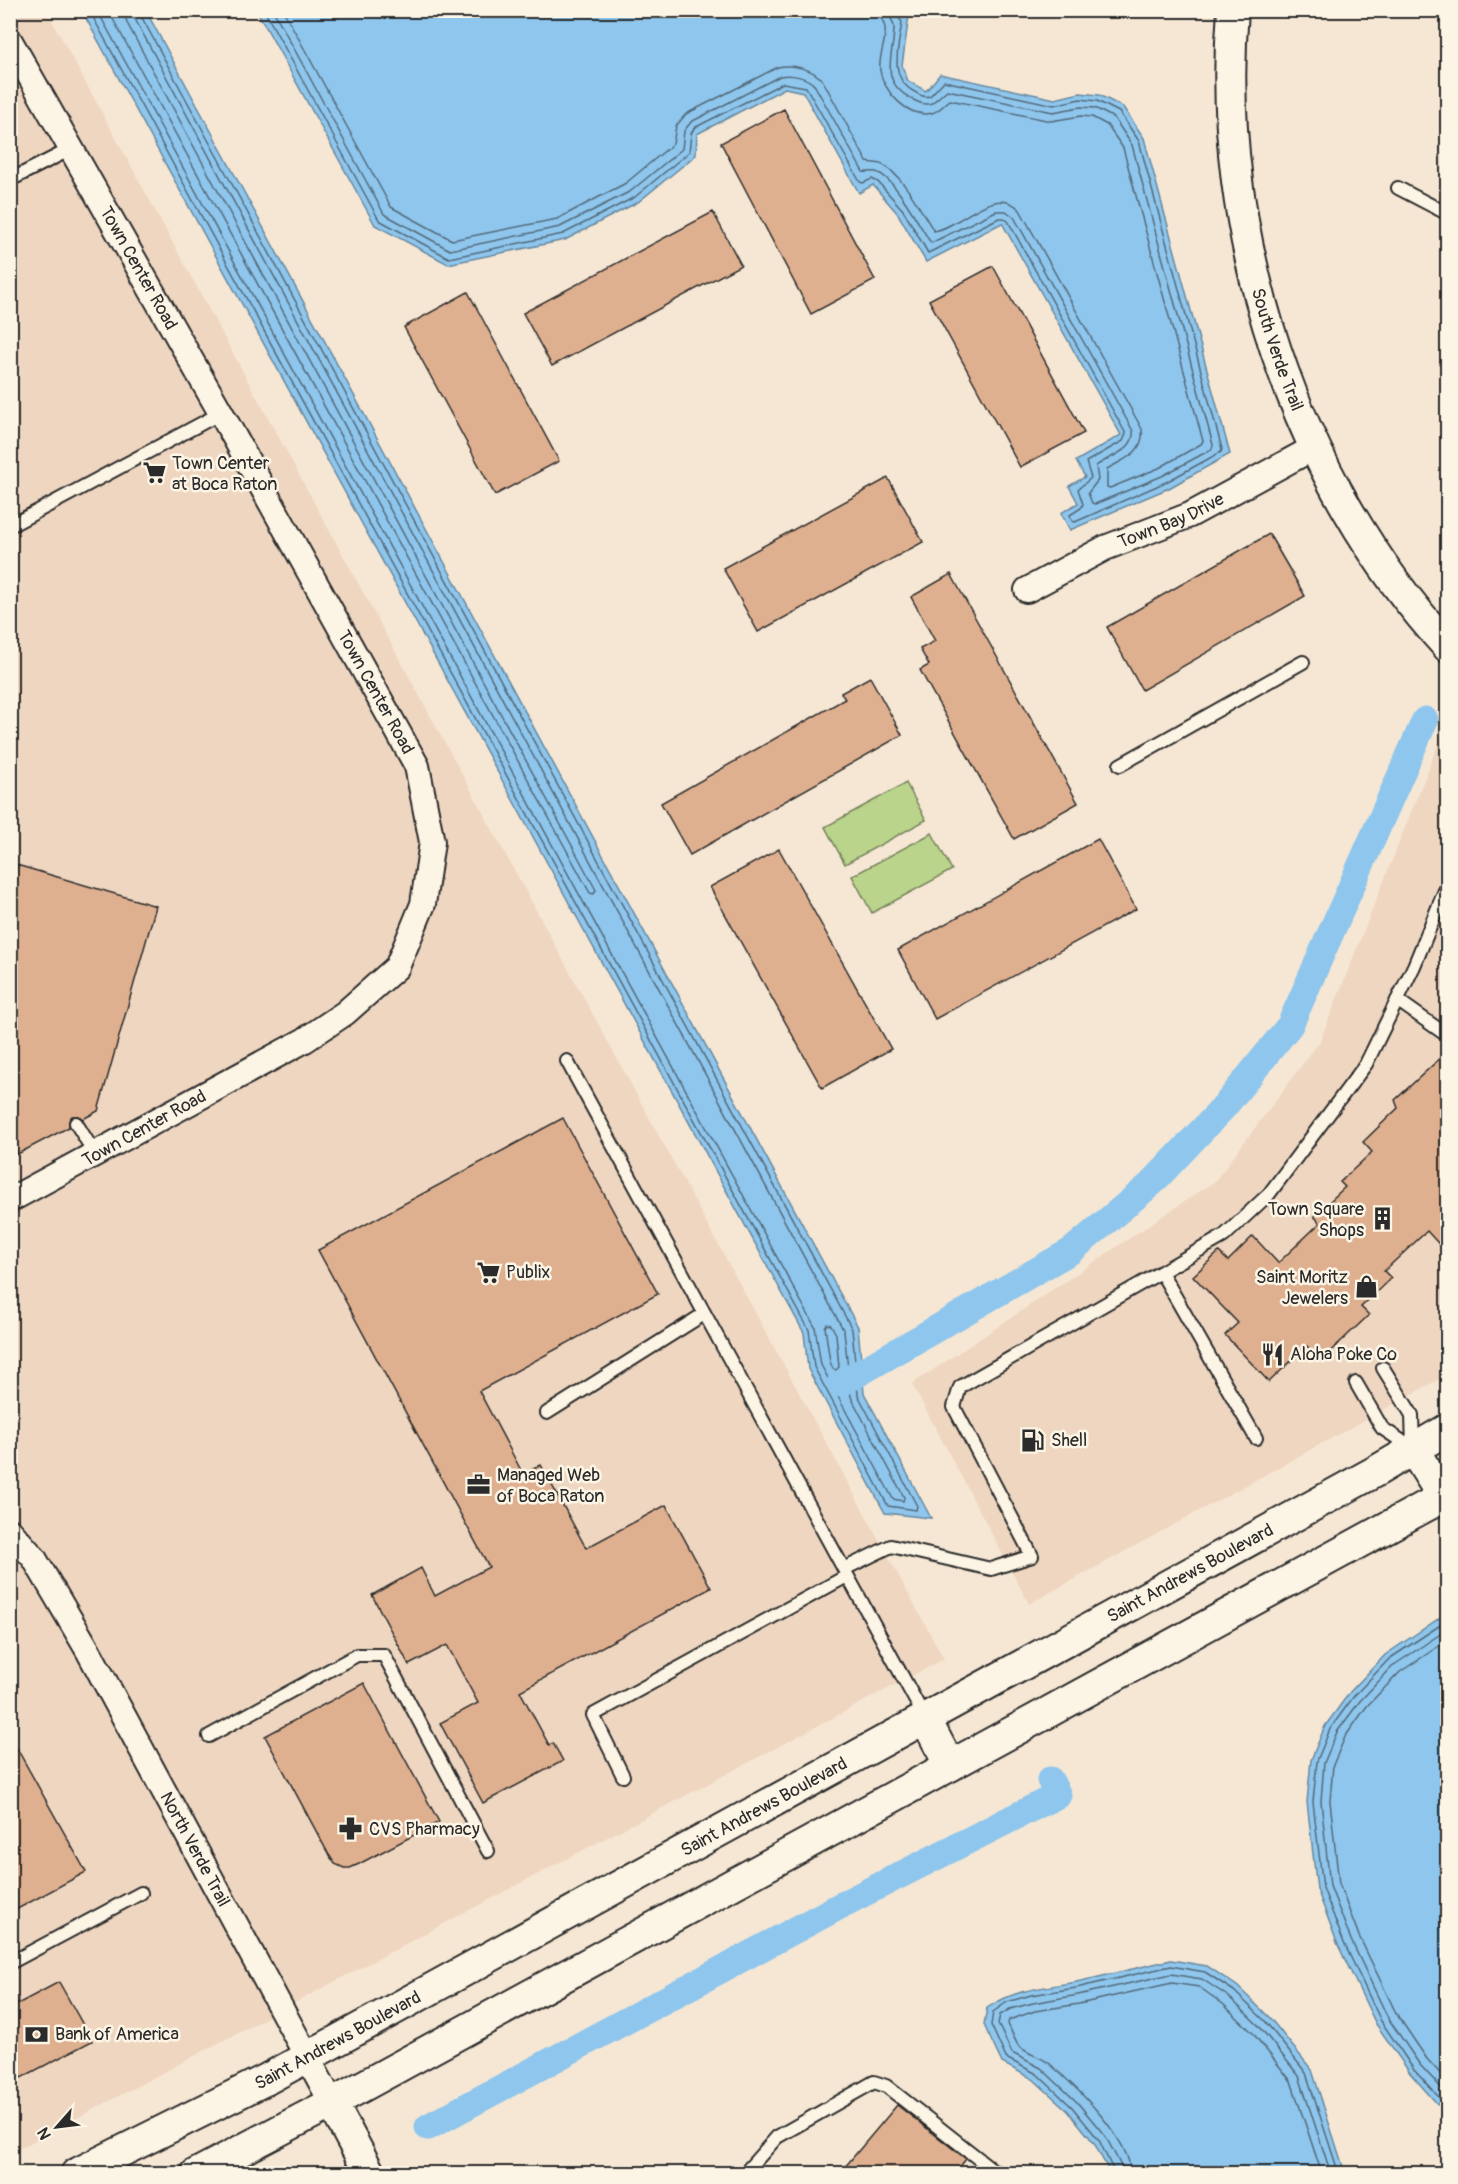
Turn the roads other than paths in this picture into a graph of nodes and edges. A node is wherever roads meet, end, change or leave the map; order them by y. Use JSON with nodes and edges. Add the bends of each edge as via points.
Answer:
{"nodes":[{"id":1,"x":1233,"y":10,"type":"edge"},
{"id":2,"x":10,"y":41,"type":"edge"},
{"id":3,"x":71,"y":149,"type":"junction"},
{"id":4,"x":10,"y":180,"type":"edge"},
{"id":5,"x":1398,"y":188,"type":"dead end"},
{"id":6,"x":1448,"y":214,"type":"edge"},
{"id":7,"x":221,"y":412,"type":"junction"},
{"id":8,"x":1315,"y":447,"type":"junction"},
{"id":9,"x":10,"y":526,"type":"edge"},
{"id":10,"x":1027,"y":590,"type":"dead end"},
{"id":11,"x":1448,"y":648,"type":"edge"},
{"id":12,"x":1304,"y":662,"type":"dead end"},
{"id":13,"x":1120,"y":765,"type":"dead end"},
{"id":14,"x":1448,"y":883,"type":"edge"},
{"id":15,"x":1397,"y":1000,"type":"junction"},
{"id":16,"x":1448,"y":1036,"type":"edge"},
{"id":17,"x":567,"y":1061,"type":"dead end"},
{"id":18,"x":76,"y":1123,"type":"dead end"},
{"id":19,"x":95,"y":1154,"type":"junction"},
{"id":20,"x":12,"y":1195,"type":"edge"},
{"id":21,"x":1161,"y":1272,"type":"junction"},
{"id":22,"x":704,"y":1314,"type":"junction"},
{"id":23,"x":1383,"y":1368,"type":"dead end"},
{"id":24,"x":1356,"y":1383,"type":"dead end"},
{"id":25,"x":547,"y":1413,"type":"dead end"},
{"id":26,"x":1448,"y":1429,"type":"edge"},
{"id":27,"x":1256,"y":1438,"type":"dead end"},
{"id":28,"x":1413,"y":1449,"type":"junction"},
{"id":29,"x":1445,"y":1496,"type":"edge"},
{"id":30,"x":10,"y":1531,"type":"edge"},
{"id":31,"x":846,"y":1572,"type":"junction"},
{"id":32,"x":925,"y":1718,"type":"junction"},
{"id":33,"x":209,"y":1736,"type":"dead end"},
{"id":34,"x":950,"y":1766,"type":"junction"},
{"id":35,"x":623,"y":1776,"type":"dead end"},
{"id":36,"x":488,"y":1851,"type":"dead end"},
{"id":37,"x":141,"y":1893,"type":"dead end"},
{"id":38,"x":10,"y":1963,"type":"edge"},
{"id":39,"x":307,"y":2056,"type":"junction"},
{"id":40,"x":332,"y":2103,"type":"junction"},
{"id":41,"x":76,"y":2174,"type":"edge"},
{"id":42,"x":196,"y":2174,"type":"edge"},
{"id":43,"x":370,"y":2174,"type":"edge"},
{"id":44,"x":744,"y":2174,"type":"edge"},
{"id":45,"x":998,"y":2174,"type":"edge"}],
"edges":[{"from":1,"to":8,"type":"street","name":"South Verde Trail","via":[[1231,106],[1245,231],[1261,302],[1283,371]]},
{"from":2,"to":3,"type":"street","name":"Town Center Road"},
{"from":3,"to":4,"type":"lane"},
{"from":3,"to":7,"type":"street","name":"Town Center Road"},
{"from":5,"to":6,"type":"lane"},
{"from":7,"to":9,"type":"lane"},
{"from":7,"to":19,"type":"street","name":"Town Center Road","via":[[417,766],[432,842],[423,904],[397,967],[345,1013],[305,1040]]},
{"from":8,"to":10,"type":"street","name":"Town Bay Drive","via":[[1190,515],[1105,548]]},
{"from":8,"to":11,"type":"street","name":"South Verde Trail","via":[[1386,571]]},
{"from":12,"to":13,"type":"lane"},
{"from":14,"to":15,"type":"lane"},
{"from":15,"to":16,"type":"lane"},
{"from":15,"to":21,"type":"lane","via":[[1366,1064],[1269,1194],[1224,1236]]},
{"from":17,"to":22,"type":"lane"},
{"from":18,"to":19,"type":"lane"},
{"from":19,"to":20,"type":"street","name":"Town Center Road"},
{"from":21,"to":27,"type":"lane"},
{"from":21,"to":31,"type":"lane","via":[[960,1387],[954,1407],[1032,1556],[991,1569],[891,1546]]},
{"from":22,"to":25,"type":"lane"},
{"from":22,"to":31,"type":"lane"},
{"from":23,"to":28,"type":"lane","via":[[1412,1415]]},
{"from":24,"to":28,"type":"lane","via":[[1382,1428]]},
{"from":26,"to":28,"type":"street","name":"Saint Andrews Boulevard"},
{"from":28,"to":29,"type":"street"},
{"from":28,"to":32,"type":"street","name":"Saint Andrews Boulevard"},
{"from":29,"to":34,"type":"street"},
{"from":30,"to":39,"type":"street","name":"North Verde Trail","via":[[34,1558],[89,1652]]},
{"from":31,"to":32,"type":"lane"},
{"from":31,"to":35,"type":"lane","via":[[593,1715]]},
{"from":32,"to":34,"type":"street"},
{"from":32,"to":39,"type":"street","name":"Saint Andrews Boulevard"},
{"from":33,"to":36,"type":"lane","via":[[357,1655],[384,1655]]},
{"from":34,"to":40,"type":"street"},
{"from":37,"to":38,"type":"lane"},
{"from":39,"to":40,"type":"street","name":"North Verde Trail"},
{"from":39,"to":41,"type":"street","name":"Saint Andrews Boulevard"},
{"from":40,"to":42,"type":"street"},
{"from":40,"to":43,"type":"street","name":"North Verde Trail"},
{"from":44,"to":45,"type":"lane","via":[[777,2137],[874,2082],[886,2085]]}]}
